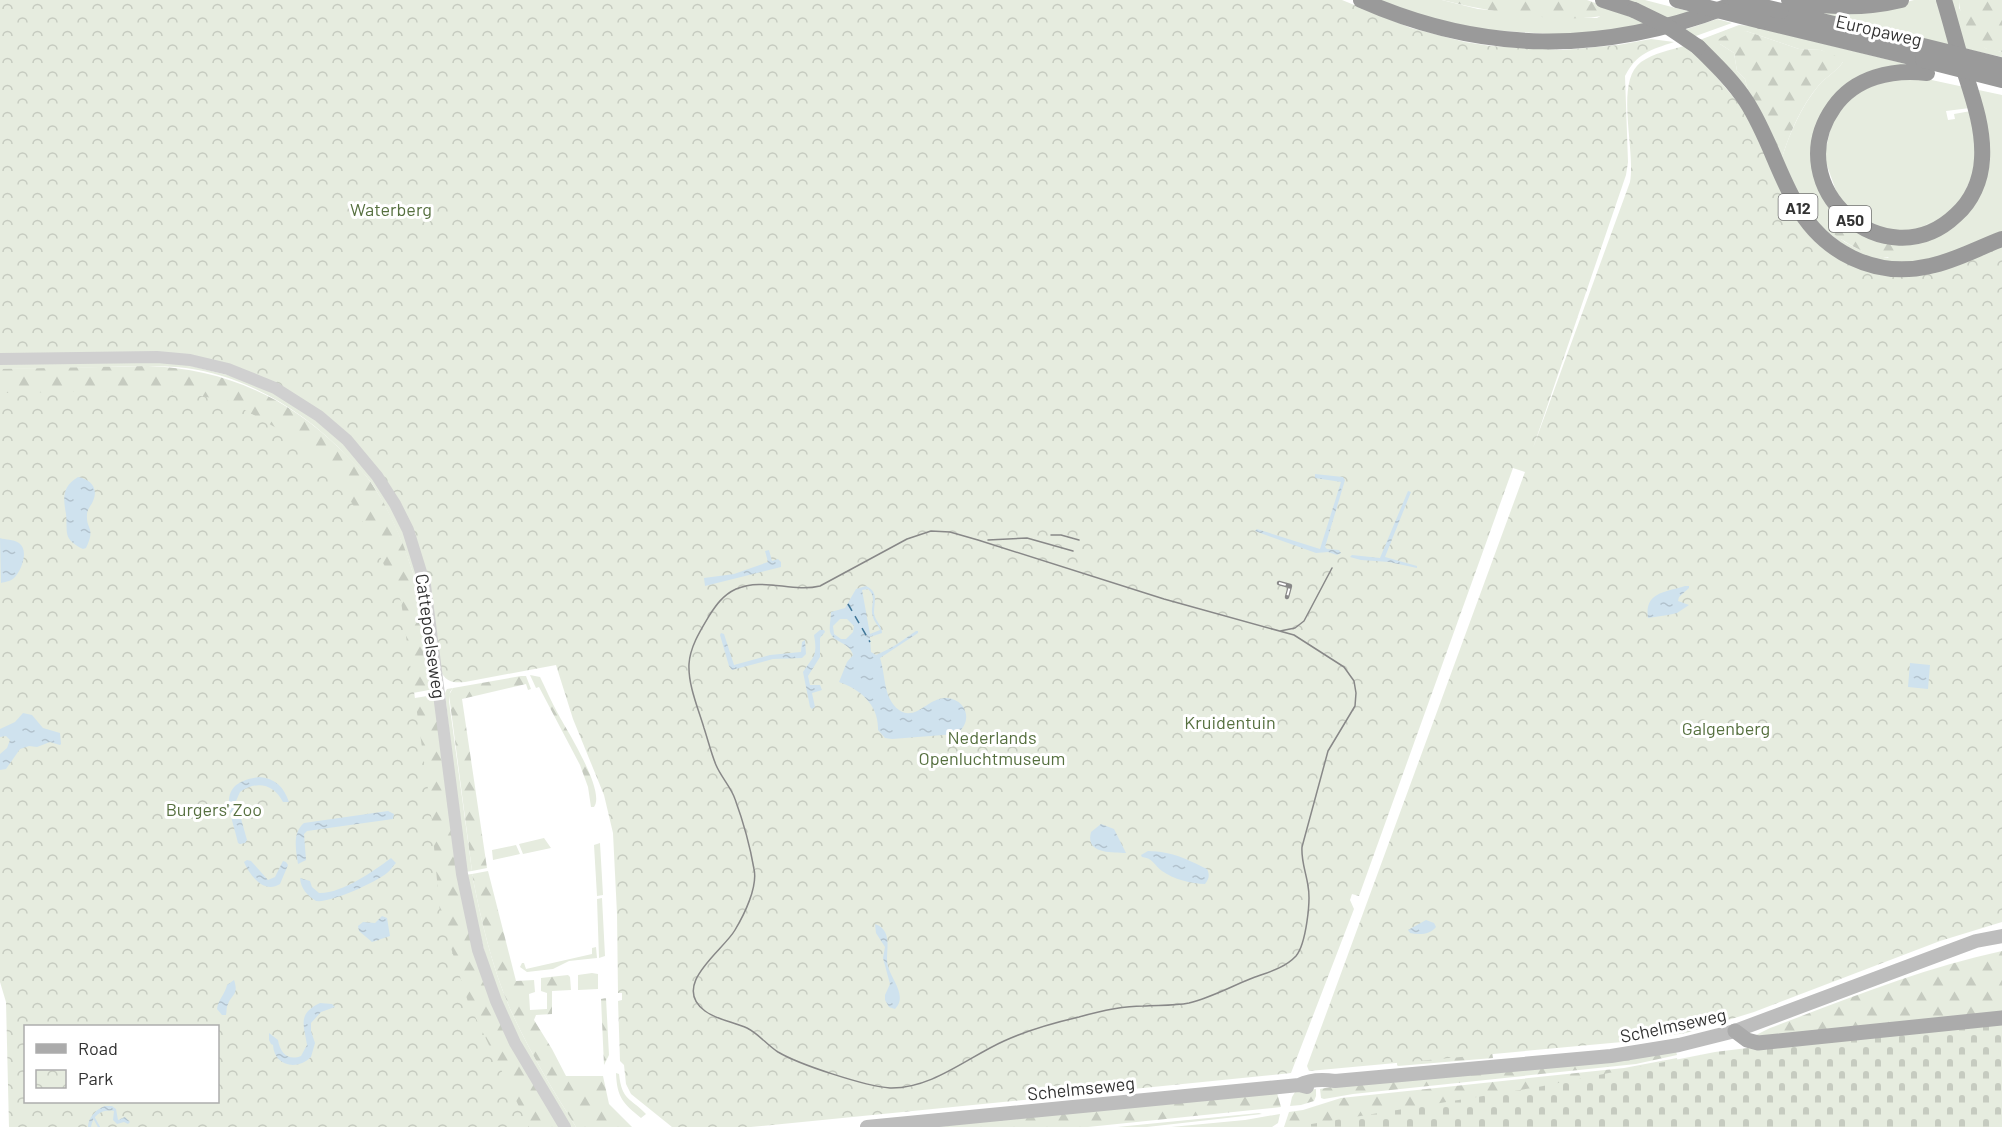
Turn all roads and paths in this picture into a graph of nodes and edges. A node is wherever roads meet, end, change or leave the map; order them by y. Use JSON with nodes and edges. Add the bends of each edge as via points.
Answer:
{"nodes":[{"id":1,"x":1362,"y":0,"type":"edge"},
{"id":2,"x":1603,"y":0,"type":"edge"},
{"id":3,"x":1677,"y":0,"type":"edge"},
{"id":4,"x":1734,"y":0,"type":"edge"},
{"id":5,"x":1743,"y":0,"type":"edge"},
{"id":6,"x":1902,"y":0,"type":"edge"},
{"id":7,"x":1944,"y":0,"type":"edge"},
{"id":8,"x":1789,"y":4,"type":"edge"},
{"id":9,"x":1923,"y":60,"type":"junction"},
{"id":10,"x":2001,"y":70,"type":"edge"},
{"id":11,"x":2002,"y":88,"type":"edge"},
{"id":12,"x":2002,"y":238,"type":"edge"},
{"id":13,"x":0,"y":359,"type":"edge"},
{"id":14,"x":2002,"y":936,"type":"edge"},
{"id":15,"x":2002,"y":1018,"type":"edge"},
{"id":16,"x":1735,"y":1031,"type":"junction"},
{"id":17,"x":565,"y":1127,"type":"edge"},
{"id":18,"x":867,"y":1127,"type":"edge"}],
"edges":[{"from":1,"to":5,"type":"highway","via":[[1440,28],[1537,42],[1632,35],[1701,17]]},
{"from":2,"to":12,"type":"highway","number":"A12","bridge":true,"via":[[1667,26],[1698,46],[1730,80],[1762,130],[1795,204],[1822,239],[1841,253],[1872,266],[1907,270],[1939,264]]},
{"from":3,"to":9,"type":"highway","name":"Europaweg","bridge":true},
{"from":4,"to":8,"type":"highway","name":"Europaweg","bridge":true},
{"from":6,"to":8,"type":"highway","via":[[1848,7]]},
{"from":7,"to":9,"type":"highway","number":"A50","via":[[1981,134],[1979,178],[1962,209],[1939,228],[1927,234],[1891,236],[1851,220],[1836,206],[1828,193],[1818,155],[1824,126],[1838,101],[1860,83],[1907,72]]},
{"from":8,"to":9,"type":"highway","name":"Europaweg"},
{"from":9,"to":10,"type":"highway","name":"Europaweg","bridge":true},
{"from":9,"to":11,"type":"highway","number":"A50"},
{"from":13,"to":17,"type":"street","name":"Cattepoelseweg","via":[[168,357],[228,369],[275,388],[319,416],[377,476],[408,530],[425,585],[462,874],[478,950],[515,1043]]},
{"from":14,"to":16,"type":"main road","name":"Schelmseweg","via":[[1966,945]]},
{"from":15,"to":16,"type":"main road","via":[[1758,1042]]},
{"from":16,"to":18,"type":"main road","name":"Schelmseweg","via":[[1644,1052],[1335,1081],[1307,1088],[1299,1085]]}]}
